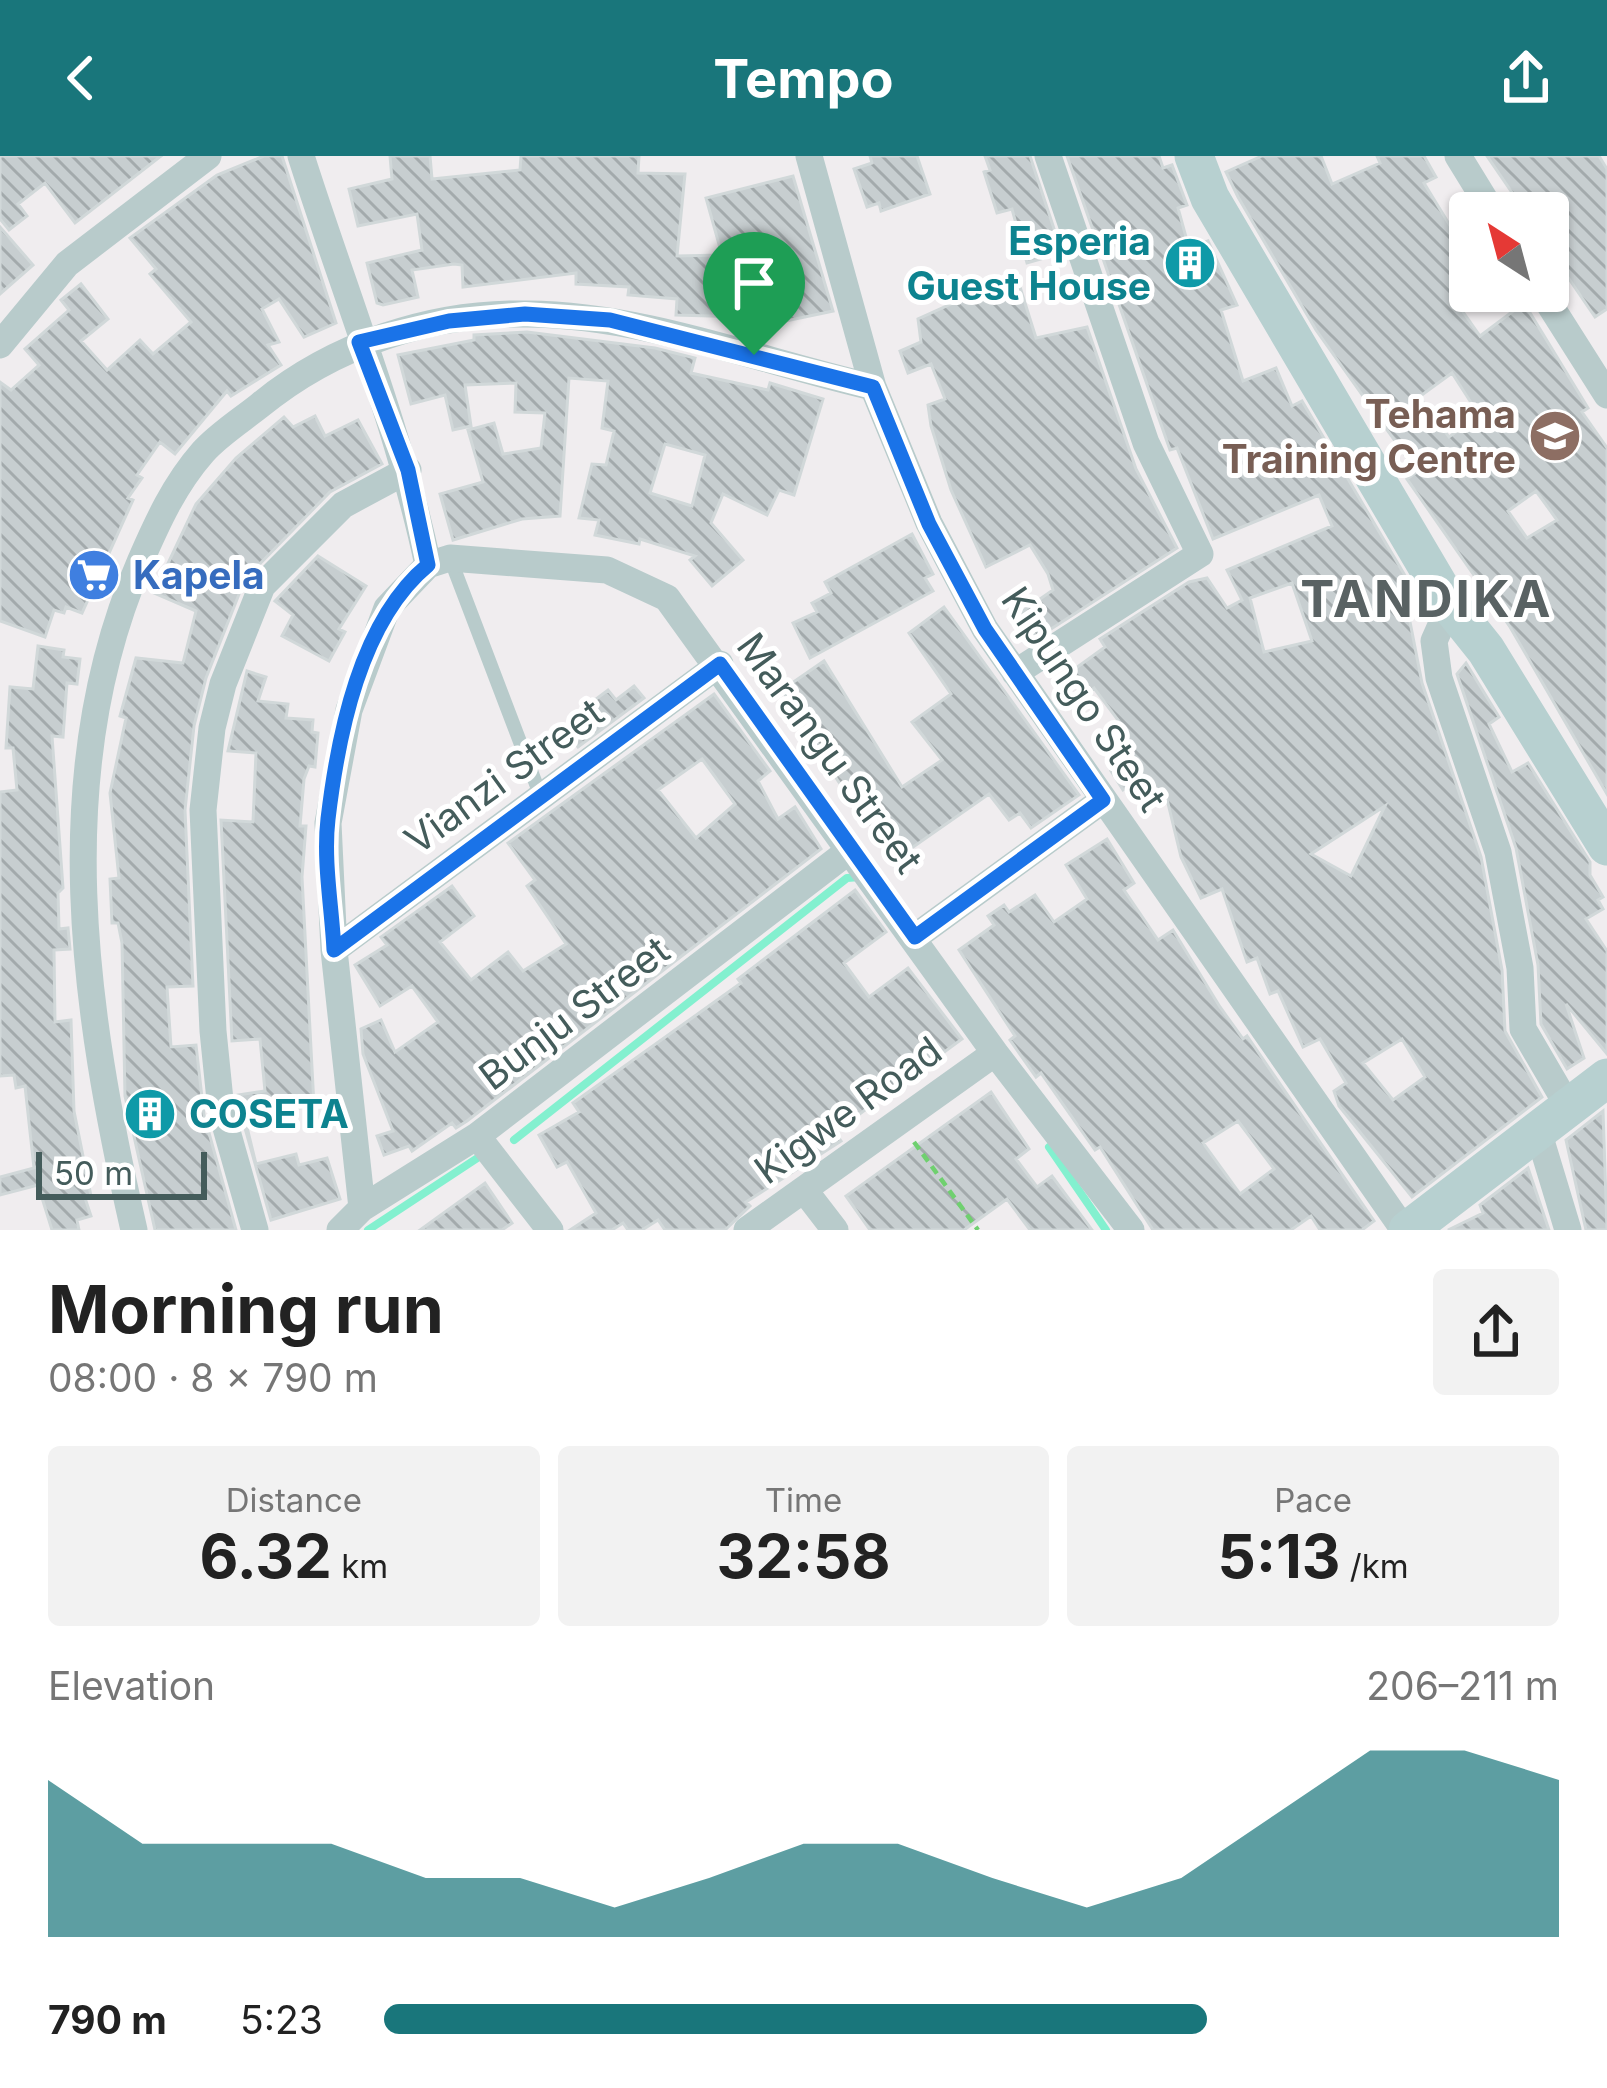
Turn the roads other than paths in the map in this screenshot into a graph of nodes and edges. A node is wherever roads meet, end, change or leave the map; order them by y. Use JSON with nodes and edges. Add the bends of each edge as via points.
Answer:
{"nodes":[{"id":1,"x":208,"y":156,"type":"edge"},
{"id":2,"x":302,"y":156,"type":"edge"},
{"id":3,"x":808,"y":156,"type":"edge"},
{"id":4,"x":1048,"y":156,"type":"edge"},
{"id":5,"x":1194,"y":156,"type":"edge"},
{"id":6,"x":1458,"y":156,"type":"edge"},
{"id":7,"x":1479,"y":192,"type":"edge"},
{"id":8,"x":1554,"y":312,"type":"edge"},
{"id":9,"x":359,"y":342,"type":"junction"},
{"id":10,"x":0,"y":345,"type":"edge"},
{"id":11,"x":873,"y":387,"type":"junction"},
{"id":12,"x":1607,"y":394,"type":"edge"},
{"id":13,"x":408,"y":470,"type":"junction"},
{"id":14,"x":439,"y":561,"type":"junction"},
{"id":15,"x":1450,"y":604,"type":"junction"},
{"id":16,"x":720,"y":664,"type":"junction"},
{"id":17,"x":1015,"y":673,"type":"junction"},
{"id":18,"x":542,"y":796,"type":"junction"},
{"id":19,"x":1103,"y":800,"type":"junction"},
{"id":20,"x":1607,"y":846,"type":"edge"},
{"id":21,"x":850,"y":850,"type":"junction"},
{"id":22,"x":915,"y":937,"type":"junction"},
{"id":23,"x":334,"y":950,"type":"junction"},
{"id":24,"x":995,"y":1053,"type":"junction"},
{"id":25,"x":1607,"y":1078,"type":"edge"},
{"id":26,"x":1553,"y":1118,"type":"junction"},
{"id":27,"x":477,"y":1136,"type":"junction"},
{"id":28,"x":805,"y":1191,"type":"junction"},
{"id":29,"x":362,"y":1208,"type":"junction"},
{"id":30,"x":134,"y":1230,"type":"edge"},
{"id":31,"x":256,"y":1230,"type":"edge"},
{"id":32,"x":340,"y":1230,"type":"edge"},
{"id":33,"x":550,"y":1230,"type":"edge"},
{"id":34,"x":747,"y":1230,"type":"edge"},
{"id":35,"x":835,"y":1230,"type":"edge"},
{"id":36,"x":1131,"y":1230,"type":"edge"},
{"id":37,"x":1406,"y":1230,"type":"edge"},
{"id":38,"x":1568,"y":1230,"type":"edge"}],
"edges":[{"from":1,"to":10,"type":"street","via":[[67,263]]},
{"from":2,"to":9,"type":"street"},
{"from":3,"to":11,"type":"street","name":"Kipungo Steet"},
{"from":4,"to":17,"type":"street","via":[[1146,443],[1200,554]]},
{"from":5,"to":15,"type":"street","via":[[1210,198]]},
{"from":6,"to":7,"type":"street"},
{"from":8,"to":12,"type":"street"},
{"from":9,"to":11,"type":"street","via":[[525,314],[610,320]]},
{"from":9,"to":13,"type":"street"},
{"from":9,"to":30,"type":"street","via":[[284,385],[204,451],[164,506],[116,616],[85,758],[86,933],[98,1066]]},
{"from":11,"to":17,"type":"street","name":"Kipungo Steet","via":[[929,524]]},
{"from":13,"to":14,"type":"street"},
{"from":13,"to":31,"type":"street","via":[[343,505],[262,586],[212,728],[203,810],[221,1110]]},
{"from":14,"to":16,"type":"street","name":"Marangu Street","via":[[607,570],[668,598]]},
{"from":14,"to":18,"type":"lane"},
{"from":14,"to":23,"type":"street","via":[[387,608],[349,710],[328,823]]},
{"from":15,"to":20,"type":"street"},
{"from":15,"to":26,"type":"street","via":[[1434,641],[1439,678],[1498,851],[1523,1029]]},
{"from":16,"to":18,"type":"street","name":"Vianzi Street"},
{"from":16,"to":21,"type":"street","name":"Marangu Street"},
{"from":17,"to":19,"type":"street","name":"Kipungo Steet"},
{"from":18,"to":23,"type":"street","name":"Vianzi Street"},
{"from":19,"to":22,"type":"street"},
{"from":19,"to":37,"type":"street","name":"Kipungo Steet"},
{"from":21,"to":22,"type":"street","name":"Marangu Street"},
{"from":21,"to":27,"type":"street","name":"Bunju Street"},
{"from":22,"to":24,"type":"street","name":"Marangu Street"},
{"from":23,"to":29,"type":"street"},
{"from":24,"to":28,"type":"street","name":"Kigwe Road"},
{"from":24,"to":36,"type":"street","name":"Marangu Street"},
{"from":25,"to":26,"type":"street"},
{"from":26,"to":37,"type":"street"},
{"from":26,"to":38,"type":"street"},
{"from":27,"to":29,"type":"street","name":"Bunju Street"},
{"from":27,"to":33,"type":"street"},
{"from":28,"to":34,"type":"street","name":"Kigwe Road"},
{"from":28,"to":35,"type":"street"},
{"from":29,"to":32,"type":"street","name":"Bunju Street"}]}
